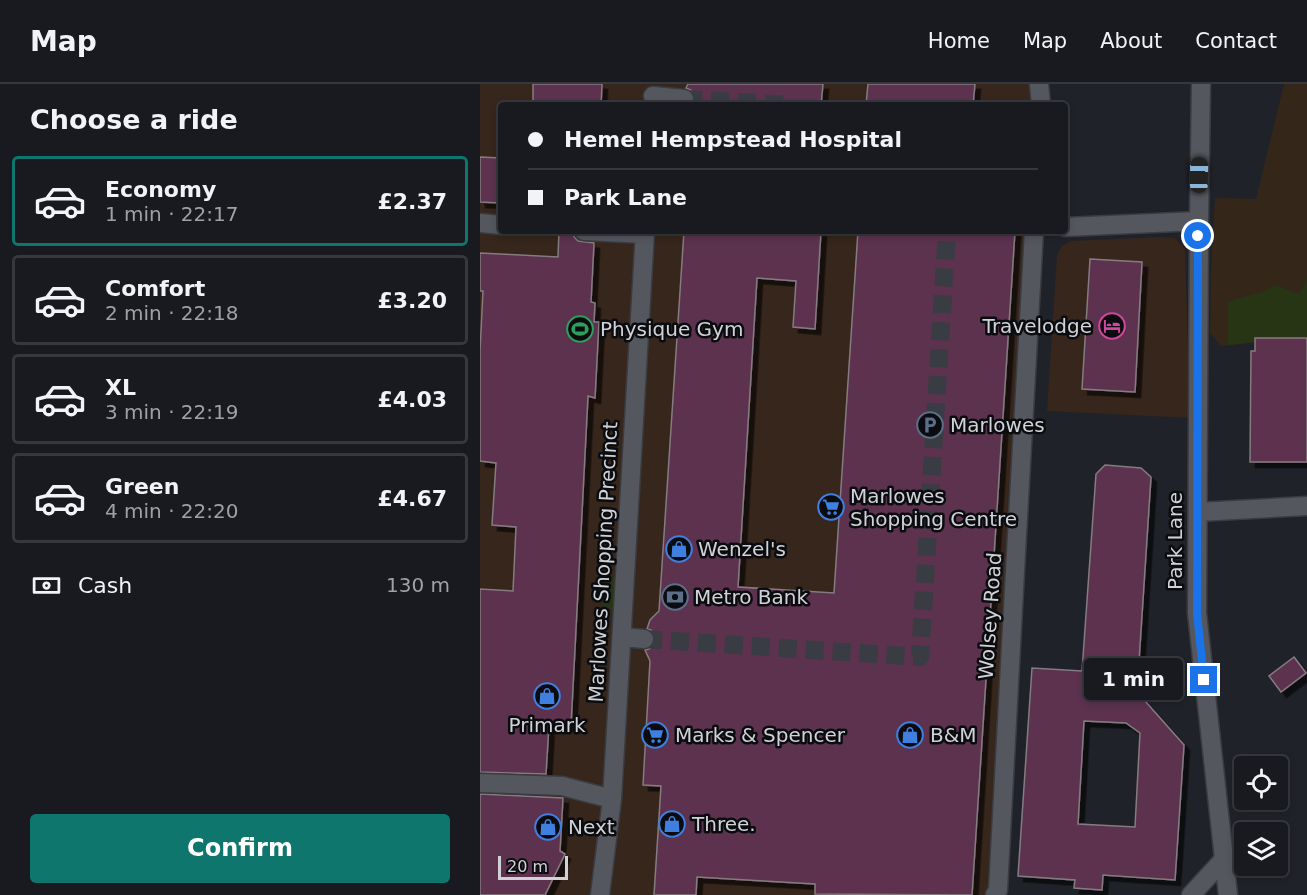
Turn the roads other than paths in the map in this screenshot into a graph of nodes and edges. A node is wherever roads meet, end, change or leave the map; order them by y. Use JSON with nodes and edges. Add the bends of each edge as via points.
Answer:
{"nodes":[{"id":1,"x":1039,"y":84,"type":"edge"},
{"id":2,"x":1201,"y":84,"type":"edge"},
{"id":3,"x":653,"y":95,"type":"edge"},
{"id":4,"x":684,"y":99,"type":"dead end"},
{"id":5,"x":1041,"y":102,"type":"edge"},
{"id":6,"x":1198,"y":221,"type":"junction"},
{"id":7,"x":480,"y":223,"type":"edge"},
{"id":8,"x":498,"y":225,"type":"edge"},
{"id":9,"x":1068,"y":226,"type":"edge"},
{"id":10,"x":645,"y":234,"type":"edge"},
{"id":11,"x":1034,"y":234,"type":"edge"},
{"id":12,"x":1307,"y":506,"type":"edge"},
{"id":13,"x":1198,"y":512,"type":"junction"},
{"id":14,"x":622,"y":637,"type":"junction"},
{"id":15,"x":644,"y":639,"type":"tunnel mouth"},
{"id":16,"x":480,"y":783,"type":"edge"},
{"id":17,"x":612,"y":799,"type":"junction"},
{"id":18,"x":1224,"y":859,"type":"junction"},
{"id":19,"x":999,"y":893,"type":"edge"},
{"id":20,"x":600,"y":895,"type":"edge"},
{"id":21,"x":1191,"y":895,"type":"edge"},
{"id":22,"x":1228,"y":895,"type":"edge"}],
"edges":[{"from":1,"to":5,"type":"street"},
{"from":2,"to":6,"type":"street","name":"Park Lane"},
{"from":3,"to":4,"type":"street"},
{"from":6,"to":9,"type":"street"},
{"from":6,"to":13,"type":"street","name":"Park Lane"},
{"from":7,"to":8,"type":"street"},
{"from":10,"to":14,"type":"street","name":"Marlowes Shopping Precinct"},
{"from":11,"to":19,"type":"street","name":"Wolsey Road"},
{"from":12,"to":13,"type":"street"},
{"from":13,"to":18,"type":"street","name":"Park Lane","via":[[1197,613]]},
{"from":14,"to":15,"type":"street"},
{"from":14,"to":17,"type":"street","name":"Marlowes Shopping Precinct"},
{"from":16,"to":17,"type":"street","via":[[562,786]]},
{"from":17,"to":20,"type":"street","name":"Marlowes Shopping Precinct"},
{"from":18,"to":21,"type":"street"},
{"from":18,"to":22,"type":"street","name":"Park Lane"}]}
